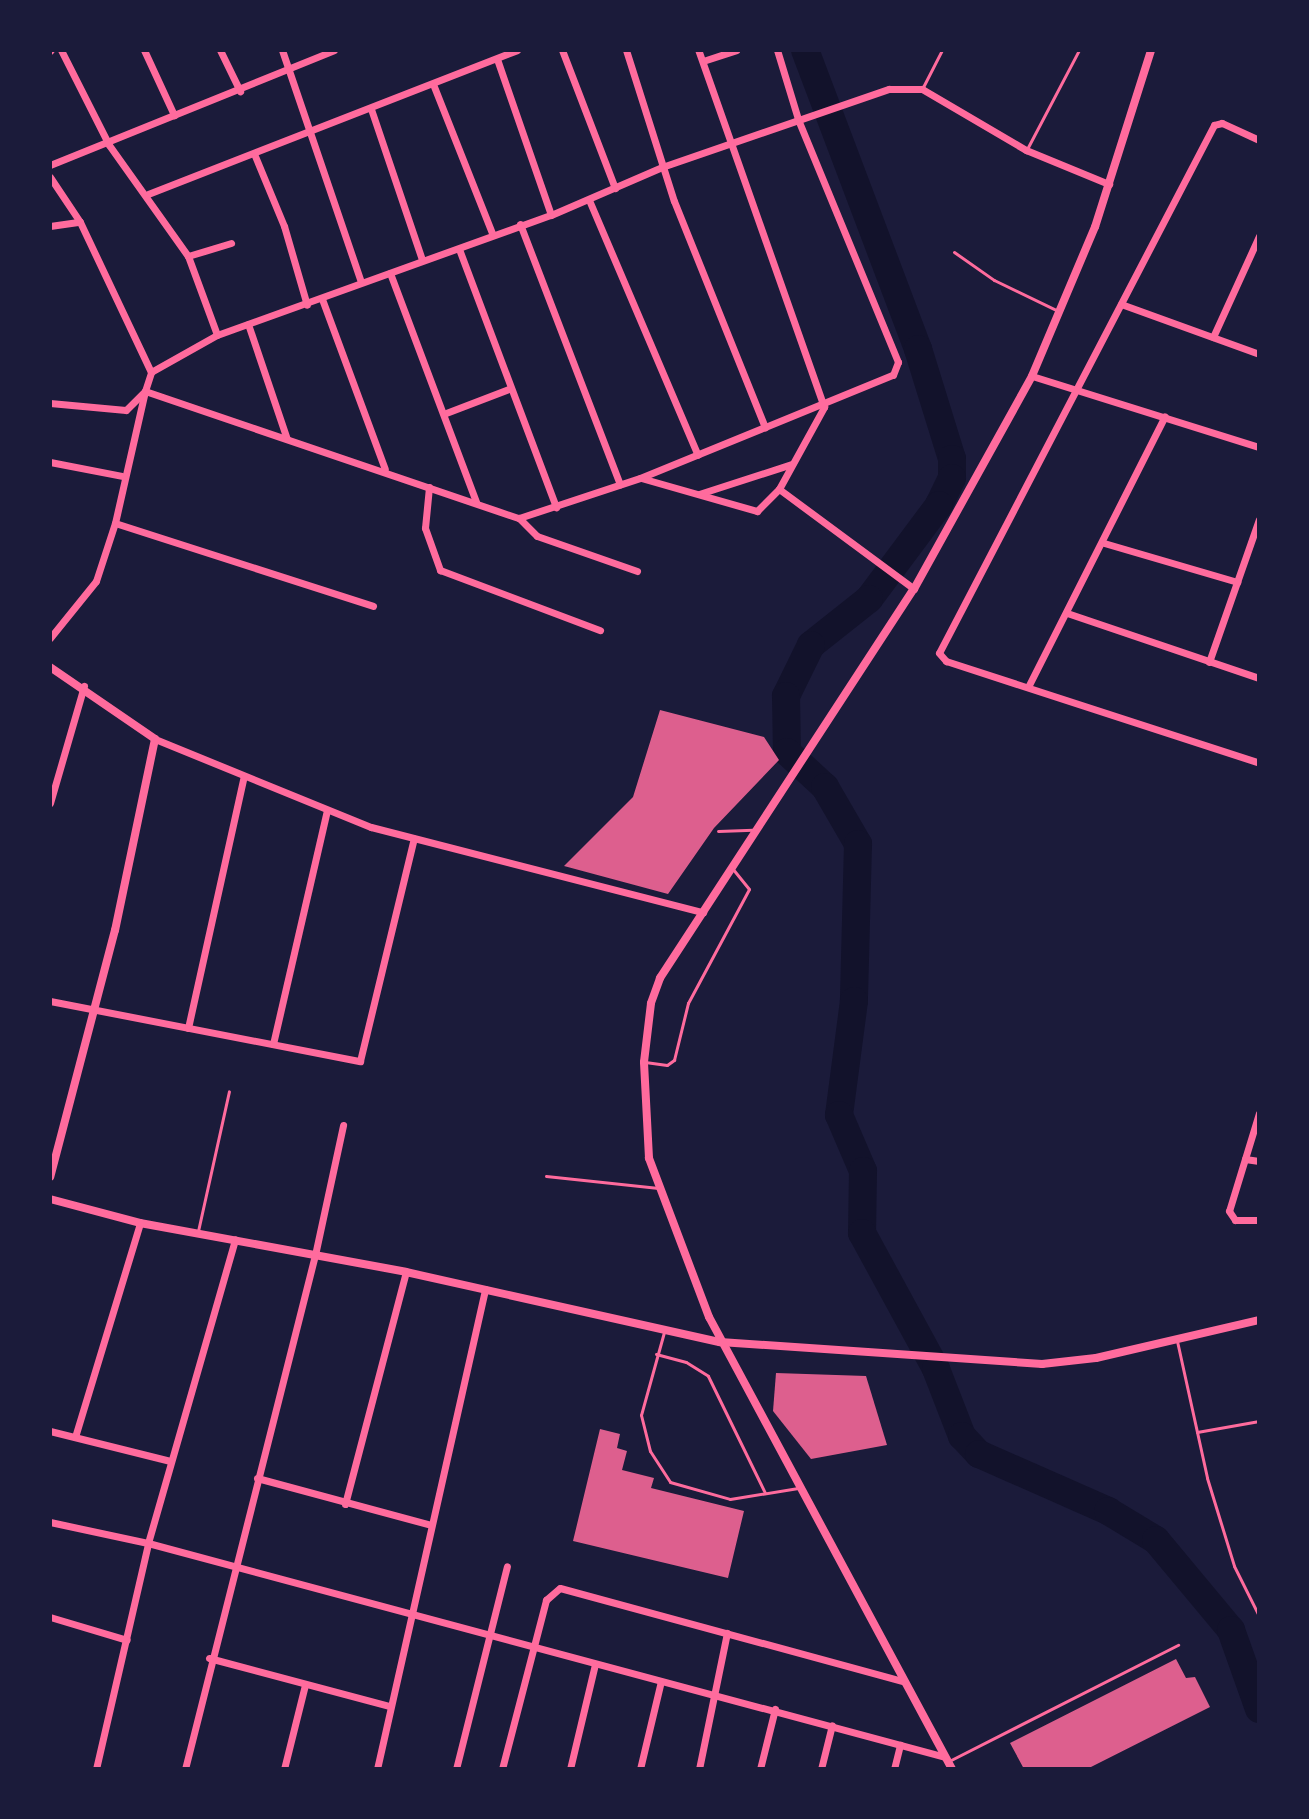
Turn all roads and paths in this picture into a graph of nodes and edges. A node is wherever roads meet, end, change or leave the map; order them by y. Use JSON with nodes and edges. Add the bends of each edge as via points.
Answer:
{"nodes":[{"id":1,"x":61,"y":50,"type":"edge"},
{"id":2,"x":144,"y":50,"type":"edge"},
{"id":3,"x":220,"y":50,"type":"edge"},
{"id":4,"x":282,"y":50,"type":"edge"},
{"id":5,"x":334,"y":50,"type":"edge"},
{"id":6,"x":517,"y":50,"type":"edge"},
{"id":7,"x":562,"y":50,"type":"edge"},
{"id":8,"x":626,"y":50,"type":"edge"},
{"id":9,"x":698,"y":50,"type":"edge"},
{"id":10,"x":736,"y":50,"type":"edge"},
{"id":11,"x":777,"y":50,"type":"edge"},
{"id":12,"x":942,"y":50,"type":"edge"},
{"id":13,"x":1079,"y":50,"type":"edge"},
{"id":14,"x":1151,"y":50,"type":"edge"},
{"id":15,"x":497,"y":59,"type":"junction"},
{"id":16,"x":703,"y":61,"type":"junction"},
{"id":17,"x":289,"y":68,"type":"junction"},
{"id":18,"x":433,"y":84,"type":"junction"},
{"id":19,"x":922,"y":89,"type":"junction"},
{"id":20,"x":240,"y":91,"type":"junction"},
{"id":21,"x":371,"y":109,"type":"junction"},
{"id":22,"x":174,"y":115,"type":"junction"},
{"id":23,"x":798,"y":119,"type":"junction"},
{"id":24,"x":311,"y":129,"type":"junction"},
{"id":25,"x":1259,"y":140,"type":"edge"},
{"id":26,"x":734,"y":143,"type":"junction"},
{"id":27,"x":109,"y":145,"type":"junction"},
{"id":28,"x":1026,"y":150,"type":"junction"},
{"id":29,"x":255,"y":156,"type":"junction"},
{"id":30,"x":50,"y":165,"type":"edge"},
{"id":31,"x":662,"y":167,"type":"junction"},
{"id":32,"x":50,"y":177,"type":"edge"},
{"id":33,"x":1109,"y":184,"type":"junction"},
{"id":34,"x":615,"y":188,"type":"junction"},
{"id":35,"x":148,"y":194,"type":"junction"},
{"id":36,"x":589,"y":200,"type":"junction"},
{"id":37,"x":551,"y":215,"type":"junction"},
{"id":38,"x":80,"y":222,"type":"junction"},
{"id":39,"x":520,"y":224,"type":"junction"},
{"id":40,"x":50,"y":226,"type":"edge"},
{"id":41,"x":492,"y":233,"type":"junction"},
{"id":42,"x":1258,"y":242,"type":"edge"},
{"id":43,"x":231,"y":243,"type":"dead end"},
{"id":44,"x":459,"y":249,"type":"junction"},
{"id":45,"x":954,"y":252,"type":"dead end"},
{"id":46,"x":188,"y":256,"type":"junction"},
{"id":47,"x":422,"y":260,"type":"junction"},
{"id":48,"x":390,"y":273,"type":"junction"},
{"id":49,"x":361,"y":282,"type":"junction"},
{"id":50,"x":322,"y":299,"type":"junction"},
{"id":51,"x":1121,"y":304,"type":"junction"},
{"id":52,"x":307,"y":305,"type":"junction"},
{"id":53,"x":1061,"y":313,"type":"junction"},
{"id":54,"x":248,"y":324,"type":"junction"},
{"id":55,"x":217,"y":335,"type":"junction"},
{"id":56,"x":1213,"y":337,"type":"junction"},
{"id":57,"x":1259,"y":354,"type":"edge"},
{"id":58,"x":151,"y":372,"type":"junction"},
{"id":59,"x":1032,"y":376,"type":"junction"},
{"id":60,"x":509,"y":389,"type":"junction"},
{"id":61,"x":145,"y":391,"type":"junction"},
{"id":62,"x":1077,"y":391,"type":"junction"},
{"id":63,"x":50,"y":403,"type":"edge"},
{"id":64,"x":824,"y":407,"type":"junction"},
{"id":65,"x":446,"y":413,"type":"junction"},
{"id":66,"x":1165,"y":416,"type":"junction"},
{"id":67,"x":765,"y":427,"type":"junction"},
{"id":68,"x":287,"y":439,"type":"junction"},
{"id":69,"x":1259,"y":447,"type":"edge"},
{"id":70,"x":698,"y":455,"type":"junction"},
{"id":71,"x":50,"y":462,"type":"edge"},
{"id":72,"x":793,"y":464,"type":"junction"},
{"id":73,"x":385,"y":469,"type":"junction"},
{"id":74,"x":122,"y":476,"type":"junction"},
{"id":75,"x":640,"y":478,"type":"junction"},
{"id":76,"x":620,"y":484,"type":"junction"},
{"id":77,"x":429,"y":487,"type":"junction"},
{"id":78,"x":779,"y":489,"type":"junction"},
{"id":79,"x":699,"y":494,"type":"junction"},
{"id":80,"x":476,"y":502,"type":"junction"},
{"id":81,"x":556,"y":507,"type":"junction"},
{"id":82,"x":519,"y":518,"type":"junction"},
{"id":83,"x":1259,"y":519,"type":"edge"},
{"id":84,"x":115,"y":523,"type":"junction"},
{"id":85,"x":1104,"y":543,"type":"junction"},
{"id":86,"x":637,"y":571,"type":"dead end"},
{"id":87,"x":1237,"y":582,"type":"junction"},
{"id":88,"x":914,"y":589,"type":"junction"},
{"id":89,"x":373,"y":606,"type":"dead end"},
{"id":90,"x":1067,"y":613,"type":"junction"},
{"id":91,"x":600,"y":630,"type":"dead end"},
{"id":92,"x":50,"y":638,"type":"edge"},
{"id":93,"x":1209,"y":662,"type":"junction"},
{"id":94,"x":50,"y":667,"type":"edge"},
{"id":95,"x":1259,"y":678,"type":"edge"},
{"id":96,"x":1029,"y":685,"type":"junction"},
{"id":97,"x":84,"y":686,"type":"junction"},
{"id":98,"x":155,"y":739,"type":"junction"},
{"id":99,"x":1259,"y":763,"type":"edge"},
{"id":100,"x":244,"y":776,"type":"junction"},
{"id":101,"x":50,"y":803,"type":"edge"},
{"id":102,"x":327,"y":810,"type":"junction"},
{"id":103,"x":718,"y":831,"type":"dead end"},
{"id":104,"x":757,"y":831,"type":"junction"},
{"id":105,"x":414,"y":838,"type":"junction"},
{"id":106,"x":732,"y":868,"type":"junction"},
{"id":107,"x":703,"y":912,"type":"junction"},
{"id":108,"x":50,"y":1001,"type":"edge"},
{"id":109,"x":96,"y":1009,"type":"junction"},
{"id":110,"x":188,"y":1028,"type":"junction"},
{"id":111,"x":273,"y":1044,"type":"junction"},
{"id":112,"x":644,"y":1062,"type":"junction"},
{"id":113,"x":229,"y":1091,"type":"dead end"},
{"id":114,"x":1259,"y":1113,"type":"edge"},
{"id":115,"x":343,"y":1125,"type":"dead end"},
{"id":116,"x":1245,"y":1159,"type":"junction"},
{"id":117,"x":1259,"y":1161,"type":"edge"},
{"id":118,"x":546,"y":1176,"type":"dead end"},
{"id":119,"x":50,"y":1177,"type":"edge"},
{"id":120,"x":658,"y":1188,"type":"junction"},
{"id":121,"x":50,"y":1199,"type":"edge"},
{"id":122,"x":1259,"y":1220,"type":"edge"},
{"id":123,"x":140,"y":1223,"type":"junction"},
{"id":124,"x":198,"y":1235,"type":"junction"},
{"id":125,"x":235,"y":1239,"type":"junction"},
{"id":126,"x":315,"y":1255,"type":"junction"},
{"id":127,"x":406,"y":1272,"type":"junction"},
{"id":128,"x":485,"y":1289,"type":"junction"},
{"id":129,"x":1259,"y":1320,"type":"edge"},
{"id":130,"x":665,"y":1329,"type":"junction"},
{"id":131,"x":1177,"y":1340,"type":"junction"},
{"id":132,"x":720,"y":1342,"type":"junction"},
{"id":133,"x":656,"y":1354,"type":"junction"},
{"id":134,"x":1259,"y":1421,"type":"edge"},
{"id":135,"x":50,"y":1431,"type":"edge"},
{"id":136,"x":1197,"y":1432,"type":"junction"},
{"id":137,"x":75,"y":1437,"type":"junction"},
{"id":138,"x":170,"y":1461,"type":"junction"},
{"id":139,"x":257,"y":1478,"type":"junction"},
{"id":140,"x":800,"y":1488,"type":"junction"},
{"id":141,"x":765,"y":1493,"type":"junction"},
{"id":142,"x":345,"y":1504,"type":"junction"},
{"id":143,"x":50,"y":1522,"type":"edge"},
{"id":144,"x":431,"y":1525,"type":"junction"},
{"id":145,"x":148,"y":1543,"type":"junction"},
{"id":146,"x":507,"y":1566,"type":"dead end"},
{"id":147,"x":237,"y":1567,"type":"junction"},
{"id":148,"x":411,"y":1615,"type":"junction"},
{"id":149,"x":1259,"y":1616,"type":"edge"},
{"id":150,"x":50,"y":1617,"type":"edge"},
{"id":151,"x":727,"y":1633,"type":"junction"},
{"id":152,"x":492,"y":1635,"type":"junction"},
{"id":153,"x":127,"y":1640,"type":"junction"},
{"id":154,"x":1178,"y":1645,"type":"dead end"},
{"id":155,"x":533,"y":1647,"type":"junction"},
{"id":156,"x":209,"y":1658,"type":"junction"},
{"id":157,"x":595,"y":1664,"type":"junction"},
{"id":158,"x":661,"y":1681,"type":"junction"},
{"id":159,"x":903,"y":1681,"type":"junction"},
{"id":160,"x":305,"y":1685,"type":"junction"},
{"id":161,"x":717,"y":1694,"type":"junction"},
{"id":162,"x":390,"y":1706,"type":"junction"},
{"id":163,"x":775,"y":1709,"type":"junction"},
{"id":164,"x":832,"y":1725,"type":"junction"},
{"id":165,"x":900,"y":1745,"type":"junction"},
{"id":166,"x":949,"y":1765,"type":"edge"},
{"id":167,"x":96,"y":1769,"type":"edge"},
{"id":168,"x":185,"y":1769,"type":"edge"},
{"id":169,"x":284,"y":1769,"type":"edge"},
{"id":170,"x":377,"y":1769,"type":"edge"},
{"id":171,"x":456,"y":1769,"type":"edge"},
{"id":172,"x":502,"y":1769,"type":"edge"},
{"id":173,"x":570,"y":1769,"type":"edge"},
{"id":174,"x":640,"y":1769,"type":"edge"},
{"id":175,"x":699,"y":1769,"type":"edge"},
{"id":176,"x":760,"y":1769,"type":"edge"},
{"id":177,"x":821,"y":1769,"type":"edge"},
{"id":178,"x":894,"y":1769,"type":"edge"}],
"edges":[{"from":1,"to":27,"type":"street"},
{"from":2,"to":22,"type":"street"},
{"from":3,"to":20,"type":"street"},
{"from":4,"to":17,"type":"street"},
{"from":5,"to":17,"type":"street"},
{"from":6,"to":15,"type":"street"},
{"from":7,"to":34,"type":"street"},
{"from":8,"to":31,"type":"street"},
{"from":9,"to":16,"type":"street"},
{"from":10,"to":16,"type":"street"},
{"from":11,"to":23,"type":"street"},
{"from":12,"to":19,"type":"lane"},
{"from":13,"to":28,"type":"lane"},
{"from":14,"to":33,"type":"street"},
{"from":15,"to":18,"type":"street"},
{"from":15,"to":37,"type":"street"},
{"from":16,"to":26,"type":"street"},
{"from":17,"to":20,"type":"street"},
{"from":17,"to":24,"type":"street"},
{"from":18,"to":21,"type":"street"},
{"from":18,"to":41,"type":"street"},
{"from":19,"to":23,"type":"street","via":[[889,89]]},
{"from":19,"to":28,"type":"street"},
{"from":20,"to":22,"type":"street"},
{"from":21,"to":24,"type":"street"},
{"from":21,"to":47,"type":"street"},
{"from":22,"to":27,"type":"street"},
{"from":23,"to":26,"type":"street"},
{"from":23,"to":64,"type":"street","via":[[898,362],[890,378]]},
{"from":24,"to":29,"type":"street"},
{"from":24,"to":49,"type":"street"},
{"from":25,"to":51,"type":"street","via":[[1222,123],[1214,125]]},
{"from":26,"to":31,"type":"street"},
{"from":26,"to":64,"type":"street"},
{"from":27,"to":30,"type":"street"},
{"from":27,"to":35,"type":"street"},
{"from":28,"to":33,"type":"street"},
{"from":29,"to":35,"type":"street"},
{"from":29,"to":52,"type":"street","via":[[284,226]]},
{"from":31,"to":34,"type":"street"},
{"from":31,"to":67,"type":"street"},
{"from":32,"to":38,"type":"street"},
{"from":33,"to":53,"type":"street"},
{"from":34,"to":36,"type":"street"},
{"from":35,"to":46,"type":"street"},
{"from":36,"to":37,"type":"street"},
{"from":36,"to":70,"type":"street"},
{"from":37,"to":39,"type":"street"},
{"from":38,"to":40,"type":"street"},
{"from":38,"to":58,"type":"street"},
{"from":39,"to":41,"type":"street"},
{"from":39,"to":76,"type":"street"},
{"from":41,"to":44,"type":"street"},
{"from":42,"to":56,"type":"street"},
{"from":43,"to":46,"type":"street"},
{"from":44,"to":47,"type":"street"},
{"from":44,"to":60,"type":"street"},
{"from":45,"to":53,"type":"lane","via":[[994,280]]},
{"from":46,"to":55,"type":"street"},
{"from":47,"to":48,"type":"street"},
{"from":48,"to":49,"type":"street"},
{"from":48,"to":65,"type":"street"},
{"from":49,"to":50,"type":"street"},
{"from":50,"to":52,"type":"street"},
{"from":50,"to":73,"type":"street"},
{"from":51,"to":56,"type":"street"},
{"from":51,"to":62,"type":"street"},
{"from":52,"to":54,"type":"street"},
{"from":53,"to":59,"type":"street"},
{"from":54,"to":55,"type":"street"},
{"from":54,"to":68,"type":"street"},
{"from":55,"to":58,"type":"street"},
{"from":56,"to":57,"type":"street"},
{"from":58,"to":61,"type":"street"},
{"from":59,"to":62,"type":"street"},
{"from":59,"to":88,"type":"street"},
{"from":60,"to":65,"type":"street"},
{"from":60,"to":81,"type":"street"},
{"from":61,"to":63,"type":"street","via":[[119,413]]},
{"from":61,"to":68,"type":"street"},
{"from":61,"to":74,"type":"street"},
{"from":62,"to":66,"type":"street"},
{"from":62,"to":96,"type":"street","via":[[939,653],[946,661]]},
{"from":64,"to":67,"type":"street"},
{"from":64,"to":72,"type":"street"},
{"from":65,"to":80,"type":"street"},
{"from":66,"to":69,"type":"street"},
{"from":66,"to":85,"type":"street"},
{"from":67,"to":70,"type":"street"},
{"from":68,"to":73,"type":"street"},
{"from":70,"to":75,"type":"street"},
{"from":71,"to":74,"type":"street"},
{"from":72,"to":78,"type":"street"},
{"from":72,"to":79,"type":"street"},
{"from":73,"to":77,"type":"street"},
{"from":74,"to":84,"type":"street"},
{"from":75,"to":76,"type":"street"},
{"from":75,"to":79,"type":"street"},
{"from":76,"to":81,"type":"street"},
{"from":77,"to":80,"type":"street"},
{"from":77,"to":91,"type":"street","via":[[425,528],[440,570]]},
{"from":78,"to":79,"type":"street","via":[[764,508],[749,512]]},
{"from":78,"to":88,"type":"street"},
{"from":80,"to":82,"type":"street"},
{"from":81,"to":82,"type":"street"},
{"from":82,"to":86,"type":"street","via":[[537,536]]},
{"from":83,"to":87,"type":"street"},
{"from":84,"to":89,"type":"street"},
{"from":84,"to":92,"type":"street","via":[[96,581]]},
{"from":85,"to":87,"type":"street"},
{"from":85,"to":90,"type":"street"},
{"from":87,"to":93,"type":"street"},
{"from":88,"to":104,"type":"street"},
{"from":90,"to":93,"type":"street"},
{"from":90,"to":96,"type":"street"},
{"from":93,"to":95,"type":"street"},
{"from":94,"to":97,"type":"street"},
{"from":96,"to":99,"type":"street"},
{"from":97,"to":98,"type":"street"},
{"from":97,"to":101,"type":"street"},
{"from":98,"to":100,"type":"street"},
{"from":98,"to":109,"type":"street"},
{"from":100,"to":102,"type":"street"},
{"from":100,"to":110,"type":"street"},
{"from":102,"to":105,"type":"street"},
{"from":102,"to":111,"type":"street"},
{"from":103,"to":104,"type":"lane"},
{"from":104,"to":106,"type":"street"},
{"from":105,"to":107,"type":"street"},
{"from":105,"to":111,"type":"street","via":[[360,1061]]},
{"from":106,"to":107,"type":"street"},
{"from":106,"to":112,"type":"lane","via":[[749,889],[688,1003],[674,1060],[667,1065]]},
{"from":107,"to":112,"type":"street","via":[[660,978],[651,1003]]},
{"from":108,"to":109,"type":"street"},
{"from":109,"to":110,"type":"street"},
{"from":109,"to":119,"type":"street"},
{"from":110,"to":111,"type":"street"},
{"from":112,"to":120,"type":"street","via":[[649,1158]]},
{"from":113,"to":124,"type":"lane"},
{"from":114,"to":116,"type":"street"},
{"from":115,"to":126,"type":"street"},
{"from":116,"to":117,"type":"street"},
{"from":116,"to":122,"type":"street","via":[[1229,1215],[1240,1221]]},
{"from":118,"to":120,"type":"lane"},
{"from":120,"to":132,"type":"street"},
{"from":121,"to":123,"type":"street"},
{"from":123,"to":124,"type":"street"},
{"from":123,"to":137,"type":"street"},
{"from":124,"to":125,"type":"street"},
{"from":125,"to":126,"type":"street"},
{"from":125,"to":138,"type":"street"},
{"from":126,"to":127,"type":"street"},
{"from":126,"to":139,"type":"street"},
{"from":127,"to":128,"type":"street"},
{"from":127,"to":142,"type":"street"},
{"from":128,"to":130,"type":"street"},
{"from":128,"to":144,"type":"street"},
{"from":129,"to":131,"type":"street"},
{"from":130,"to":132,"type":"street"},
{"from":130,"to":133,"type":"lane"},
{"from":131,"to":132,"type":"street","via":[[1096,1358],[1011,1364]]},
{"from":131,"to":136,"type":"lane"},
{"from":132,"to":140,"type":"street"},
{"from":133,"to":141,"type":"lane","via":[[686,1362],[708,1376]]},
{"from":133,"to":141,"type":"lane","via":[[641,1415],[658,1467],[670,1482],[706,1496],[730,1499]]},
{"from":134,"to":136,"type":"lane"},
{"from":135,"to":137,"type":"street"},
{"from":136,"to":149,"type":"lane","via":[[1234,1566]]},
{"from":137,"to":138,"type":"street"},
{"from":138,"to":145,"type":"street"},
{"from":139,"to":142,"type":"street"},
{"from":139,"to":147,"type":"street"},
{"from":140,"to":141,"type":"lane"},
{"from":140,"to":159,"type":"street"},
{"from":142,"to":144,"type":"street"},
{"from":143,"to":145,"type":"street"},
{"from":144,"to":148,"type":"street"},
{"from":145,"to":147,"type":"street"},
{"from":145,"to":153,"type":"street"},
{"from":146,"to":152,"type":"street"},
{"from":147,"to":148,"type":"street"},
{"from":147,"to":156,"type":"street"},
{"from":148,"to":152,"type":"street"},
{"from":148,"to":162,"type":"street"},
{"from":150,"to":153,"type":"street"},
{"from":151,"to":155,"type":"street","via":[[566,1587],[548,1595]]},
{"from":151,"to":159,"type":"street"},
{"from":151,"to":161,"type":"street"},
{"from":152,"to":155,"type":"street"},
{"from":152,"to":171,"type":"street"},
{"from":153,"to":167,"type":"street"},
{"from":154,"to":166,"type":"lane"},
{"from":155,"to":157,"type":"street"},
{"from":155,"to":172,"type":"street"},
{"from":156,"to":160,"type":"street"},
{"from":156,"to":168,"type":"street"},
{"from":157,"to":158,"type":"street"},
{"from":157,"to":173,"type":"street"},
{"from":158,"to":161,"type":"street"},
{"from":158,"to":174,"type":"street"},
{"from":159,"to":166,"type":"street"},
{"from":160,"to":162,"type":"street"},
{"from":160,"to":169,"type":"street"},
{"from":161,"to":163,"type":"street"},
{"from":161,"to":175,"type":"street"},
{"from":162,"to":170,"type":"street"},
{"from":163,"to":164,"type":"street"},
{"from":163,"to":176,"type":"street"},
{"from":164,"to":165,"type":"street"},
{"from":164,"to":177,"type":"street"},
{"from":165,"to":166,"type":"street"},
{"from":165,"to":178,"type":"street"}]}
